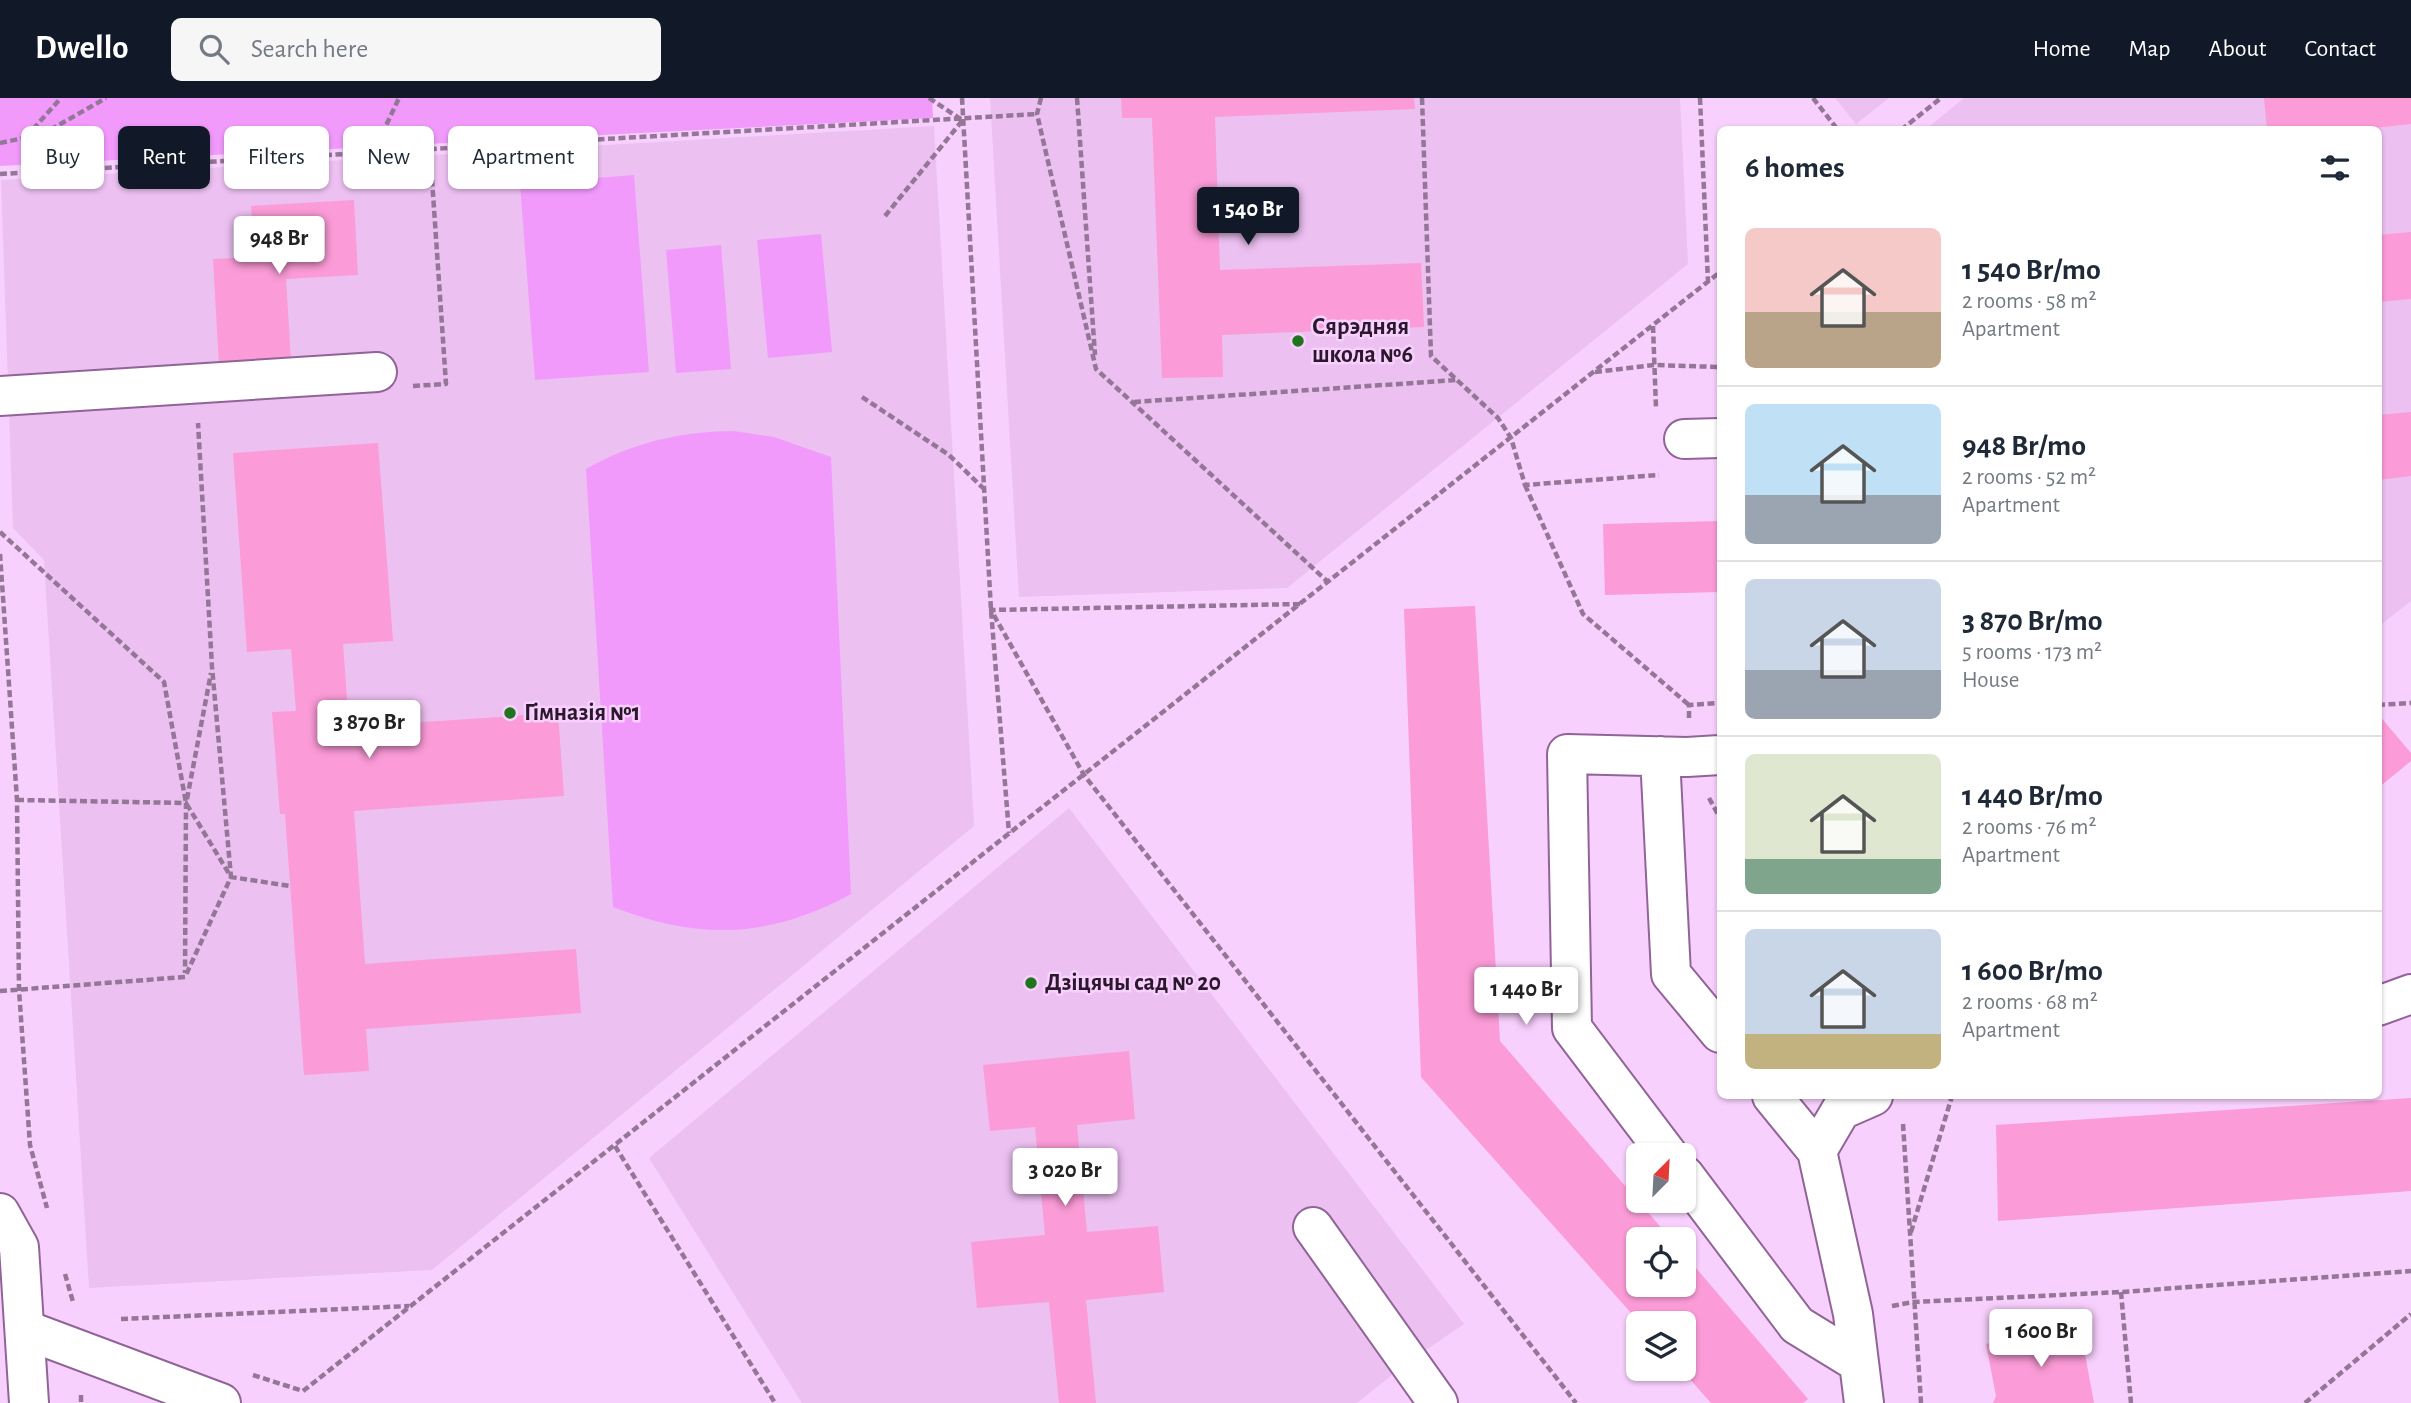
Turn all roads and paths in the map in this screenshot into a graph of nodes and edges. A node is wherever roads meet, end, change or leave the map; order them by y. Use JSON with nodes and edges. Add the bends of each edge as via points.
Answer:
{"nodes":[{"id":1,"x":61,"y":98,"type":"edge"},
{"id":2,"x":106,"y":98,"type":"edge"},
{"id":3,"x":399,"y":98,"type":"edge"},
{"id":4,"x":929,"y":98,"type":"edge"},
{"id":5,"x":962,"y":98,"type":"edge"},
{"id":6,"x":1041,"y":98,"type":"edge"},
{"id":7,"x":1077,"y":98,"type":"edge"},
{"id":8,"x":1422,"y":98,"type":"edge"},
{"id":9,"x":1700,"y":98,"type":"edge"},
{"id":10,"x":1813,"y":98,"type":"edge"},
{"id":11,"x":1941,"y":98,"type":"edge"},
{"id":12,"x":1037,"y":114,"type":"junction"},
{"id":13,"x":962,"y":120,"type":"junction"},
{"id":14,"x":36,"y":126,"type":"edge"},
{"id":15,"x":58,"y":126,"type":"edge"},
{"id":16,"x":386,"y":126,"type":"edge"},
{"id":17,"x":1835,"y":126,"type":"edge"},
{"id":18,"x":1906,"y":126,"type":"edge"},
{"id":19,"x":21,"y":139,"type":"edge"},
{"id":20,"x":0,"y":143,"type":"edge"},
{"id":21,"x":434,"y":150,"type":"edge"},
{"id":22,"x":343,"y":155,"type":"edge"},
{"id":23,"x":0,"y":174,"type":"edge"},
{"id":24,"x":885,"y":216,"type":"dead end"},
{"id":25,"x":1717,"y":274,"type":"edge"},
{"id":26,"x":1708,"y":282,"type":"junction"},
{"id":27,"x":1717,"y":367,"type":"edge"},
{"id":28,"x":1096,"y":369,"type":"junction"},
{"id":29,"x":377,"y":372,"type":"dead end"},
{"id":30,"x":1594,"y":372,"type":"junction"},
{"id":31,"x":1458,"y":380,"type":"junction"},
{"id":32,"x":0,"y":396,"type":"edge"},
{"id":33,"x":862,"y":397,"type":"dead end"},
{"id":34,"x":1133,"y":402,"type":"junction"},
{"id":35,"x":197,"y":411,"type":"dead end"},
{"id":36,"x":1511,"y":438,"type":"junction"},
{"id":37,"x":1659,"y":475,"type":"dead end"},
{"id":38,"x":1525,"y":485,"type":"junction"},
{"id":39,"x":984,"y":489,"type":"junction"},
{"id":40,"x":0,"y":532,"type":"edge"},
{"id":41,"x":0,"y":554,"type":"edge"},
{"id":42,"x":1328,"y":582,"type":"junction"},
{"id":43,"x":1300,"y":604,"type":"junction"},
{"id":44,"x":991,"y":610,"type":"junction"},
{"id":45,"x":212,"y":667,"type":"junction"},
{"id":46,"x":2411,"y":703,"type":"edge"},
{"id":47,"x":1689,"y":705,"type":"dead end"},
{"id":48,"x":2382,"y":705,"type":"edge"},
{"id":49,"x":1717,"y":755,"type":"edge"},
{"id":50,"x":1660,"y":756,"type":"junction"},
{"id":51,"x":1084,"y":775,"type":"junction"},
{"id":52,"x":16,"y":800,"type":"junction"},
{"id":53,"x":186,"y":803,"type":"junction"},
{"id":54,"x":1009,"y":834,"type":"junction"},
{"id":55,"x":231,"y":877,"type":"junction"},
{"id":56,"x":290,"y":886,"type":"dead end"},
{"id":57,"x":185,"y":977,"type":"junction"},
{"id":58,"x":0,"y":990,"type":"edge"},
{"id":59,"x":19,"y":990,"type":"junction"},
{"id":60,"x":2411,"y":994,"type":"edge"},
{"id":61,"x":2382,"y":1005,"type":"edge"},
{"id":62,"x":1717,"y":1030,"type":"edge"},
{"id":63,"x":1774,"y":1099,"type":"edge"},
{"id":64,"x":1866,"y":1099,"type":"edge"},
{"id":65,"x":1951,"y":1099,"type":"edge"},
{"id":66,"x":1903,"y":1121,"type":"dead end"},
{"id":67,"x":1659,"y":1143,"type":"edge"},
{"id":68,"x":615,"y":1146,"type":"junction"},
{"id":69,"x":1817,"y":1151,"type":"junction"},
{"id":70,"x":1696,"y":1191,"type":"edge"},
{"id":71,"x":48,"y":1212,"type":"dead end"},
{"id":72,"x":0,"y":1213,"type":"edge"},
{"id":73,"x":1313,"y":1227,"type":"dead end"},
{"id":74,"x":1910,"y":1237,"type":"junction"},
{"id":75,"x":62,"y":1261,"type":"dead end"},
{"id":76,"x":2411,"y":1271,"type":"edge"},
{"id":77,"x":2121,"y":1292,"type":"junction"},
{"id":78,"x":1913,"y":1302,"type":"junction"},
{"id":79,"x":411,"y":1306,"type":"junction"},
{"id":80,"x":75,"y":1309,"type":"dead end"},
{"id":81,"x":1853,"y":1314,"type":"junction"},
{"id":82,"x":2411,"y":1314,"type":"edge"},
{"id":83,"x":120,"y":1320,"type":"dead end"},
{"id":84,"x":26,"y":1330,"type":"junction"},
{"id":85,"x":1859,"y":1363,"type":"junction"},
{"id":86,"x":303,"y":1391,"type":"dead end"},
{"id":87,"x":81,"y":1395,"type":"dead end"},
{"id":88,"x":29,"y":1403,"type":"edge"},
{"id":89,"x":81,"y":1403,"type":"edge"},
{"id":90,"x":221,"y":1403,"type":"edge"},
{"id":91,"x":775,"y":1403,"type":"edge"},
{"id":92,"x":1437,"y":1403,"type":"edge"},
{"id":93,"x":1576,"y":1403,"type":"edge"},
{"id":94,"x":1864,"y":1403,"type":"edge"},
{"id":95,"x":1920,"y":1403,"type":"edge"},
{"id":96,"x":2131,"y":1403,"type":"edge"},
{"id":97,"x":2305,"y":1403,"type":"edge"}],
"edges":[{"from":1,"to":14,"type":"path"},
{"from":2,"to":15,"type":"path"},
{"from":3,"to":16,"type":"path"},
{"from":4,"to":13,"type":"path"},
{"from":5,"to":13,"type":"path"},
{"from":6,"to":12,"type":"path"},
{"from":7,"to":28,"type":"path"},
{"from":8,"to":31,"type":"path","via":[[1431,356]]},
{"from":9,"to":26,"type":"path"},
{"from":10,"to":17,"type":"path"},
{"from":11,"to":18,"type":"path"},
{"from":12,"to":13,"type":"path"},
{"from":12,"to":28,"type":"path"},
{"from":13,"to":21,"type":"path"},
{"from":13,"to":24,"type":"path"},
{"from":13,"to":39,"type":"path"},
{"from":19,"to":20,"type":"path"},
{"from":22,"to":23,"type":"path"},
{"from":25,"to":26,"type":"path"},
{"from":26,"to":30,"type":"path"},
{"from":27,"to":30,"type":"path","via":[[1654,365]]},
{"from":28,"to":34,"type":"path"},
{"from":29,"to":32,"type":"lane"},
{"from":30,"to":36,"type":"path"},
{"from":31,"to":34,"type":"path"},
{"from":31,"to":36,"type":"path","via":[[1498,418]]},
{"from":33,"to":39,"type":"path","via":[[940,449]]},
{"from":34,"to":42,"type":"path"},
{"from":35,"to":45,"type":"path"},
{"from":36,"to":38,"type":"path"},
{"from":36,"to":42,"type":"path"},
{"from":37,"to":38,"type":"path"},
{"from":38,"to":47,"type":"path","via":[[1583,614]]},
{"from":39,"to":44,"type":"path"},
{"from":40,"to":53,"type":"path","via":[[164,682]]},
{"from":41,"to":52,"type":"path"},
{"from":42,"to":43,"type":"path"},
{"from":43,"to":44,"type":"path"},
{"from":43,"to":51,"type":"path"},
{"from":44,"to":51,"type":"path"},
{"from":44,"to":54,"type":"path"},
{"from":45,"to":53,"type":"path"},
{"from":45,"to":55,"type":"path"},
{"from":46,"to":48,"type":"path"},
{"from":49,"to":50,"type":"lane"},
{"from":50,"to":62,"type":"lane","via":[[1671,974]]},
{"from":50,"to":67,"type":"lane","via":[[1567,754],[1572,1028]]},
{"from":51,"to":54,"type":"path"},
{"from":51,"to":93,"type":"path"},
{"from":52,"to":53,"type":"path"},
{"from":52,"to":59,"type":"path"},
{"from":53,"to":55,"type":"path"},
{"from":53,"to":57,"type":"path"},
{"from":54,"to":68,"type":"path"},
{"from":55,"to":56,"type":"path"},
{"from":55,"to":57,"type":"path"},
{"from":57,"to":59,"type":"path"},
{"from":58,"to":59,"type":"path"},
{"from":59,"to":71,"type":"path","via":[[30,1145]]},
{"from":60,"to":61,"type":"lane"},
{"from":63,"to":69,"type":"lane"},
{"from":64,"to":69,"type":"lane","via":[[1841,1110]]},
{"from":65,"to":74,"type":"path"},
{"from":66,"to":74,"type":"path"},
{"from":68,"to":79,"type":"path"},
{"from":68,"to":91,"type":"path"},
{"from":69,"to":81,"type":"lane"},
{"from":70,"to":85,"type":"lane","via":[[1797,1325]]},
{"from":72,"to":84,"type":"lane","via":[[19,1247]]},
{"from":73,"to":92,"type":"lane"},
{"from":74,"to":78,"type":"path"},
{"from":75,"to":80,"type":"path"},
{"from":76,"to":77,"type":"path"},
{"from":77,"to":78,"type":"path"},
{"from":77,"to":96,"type":"path"},
{"from":78,"to":81,"type":"path"},
{"from":78,"to":95,"type":"path"},
{"from":79,"to":83,"type":"path"},
{"from":79,"to":86,"type":"path"},
{"from":81,"to":85,"type":"lane"},
{"from":82,"to":97,"type":"path"},
{"from":84,"to":88,"type":"lane"},
{"from":84,"to":90,"type":"lane"},
{"from":85,"to":94,"type":"lane"},
{"from":87,"to":89,"type":"path"}]}
